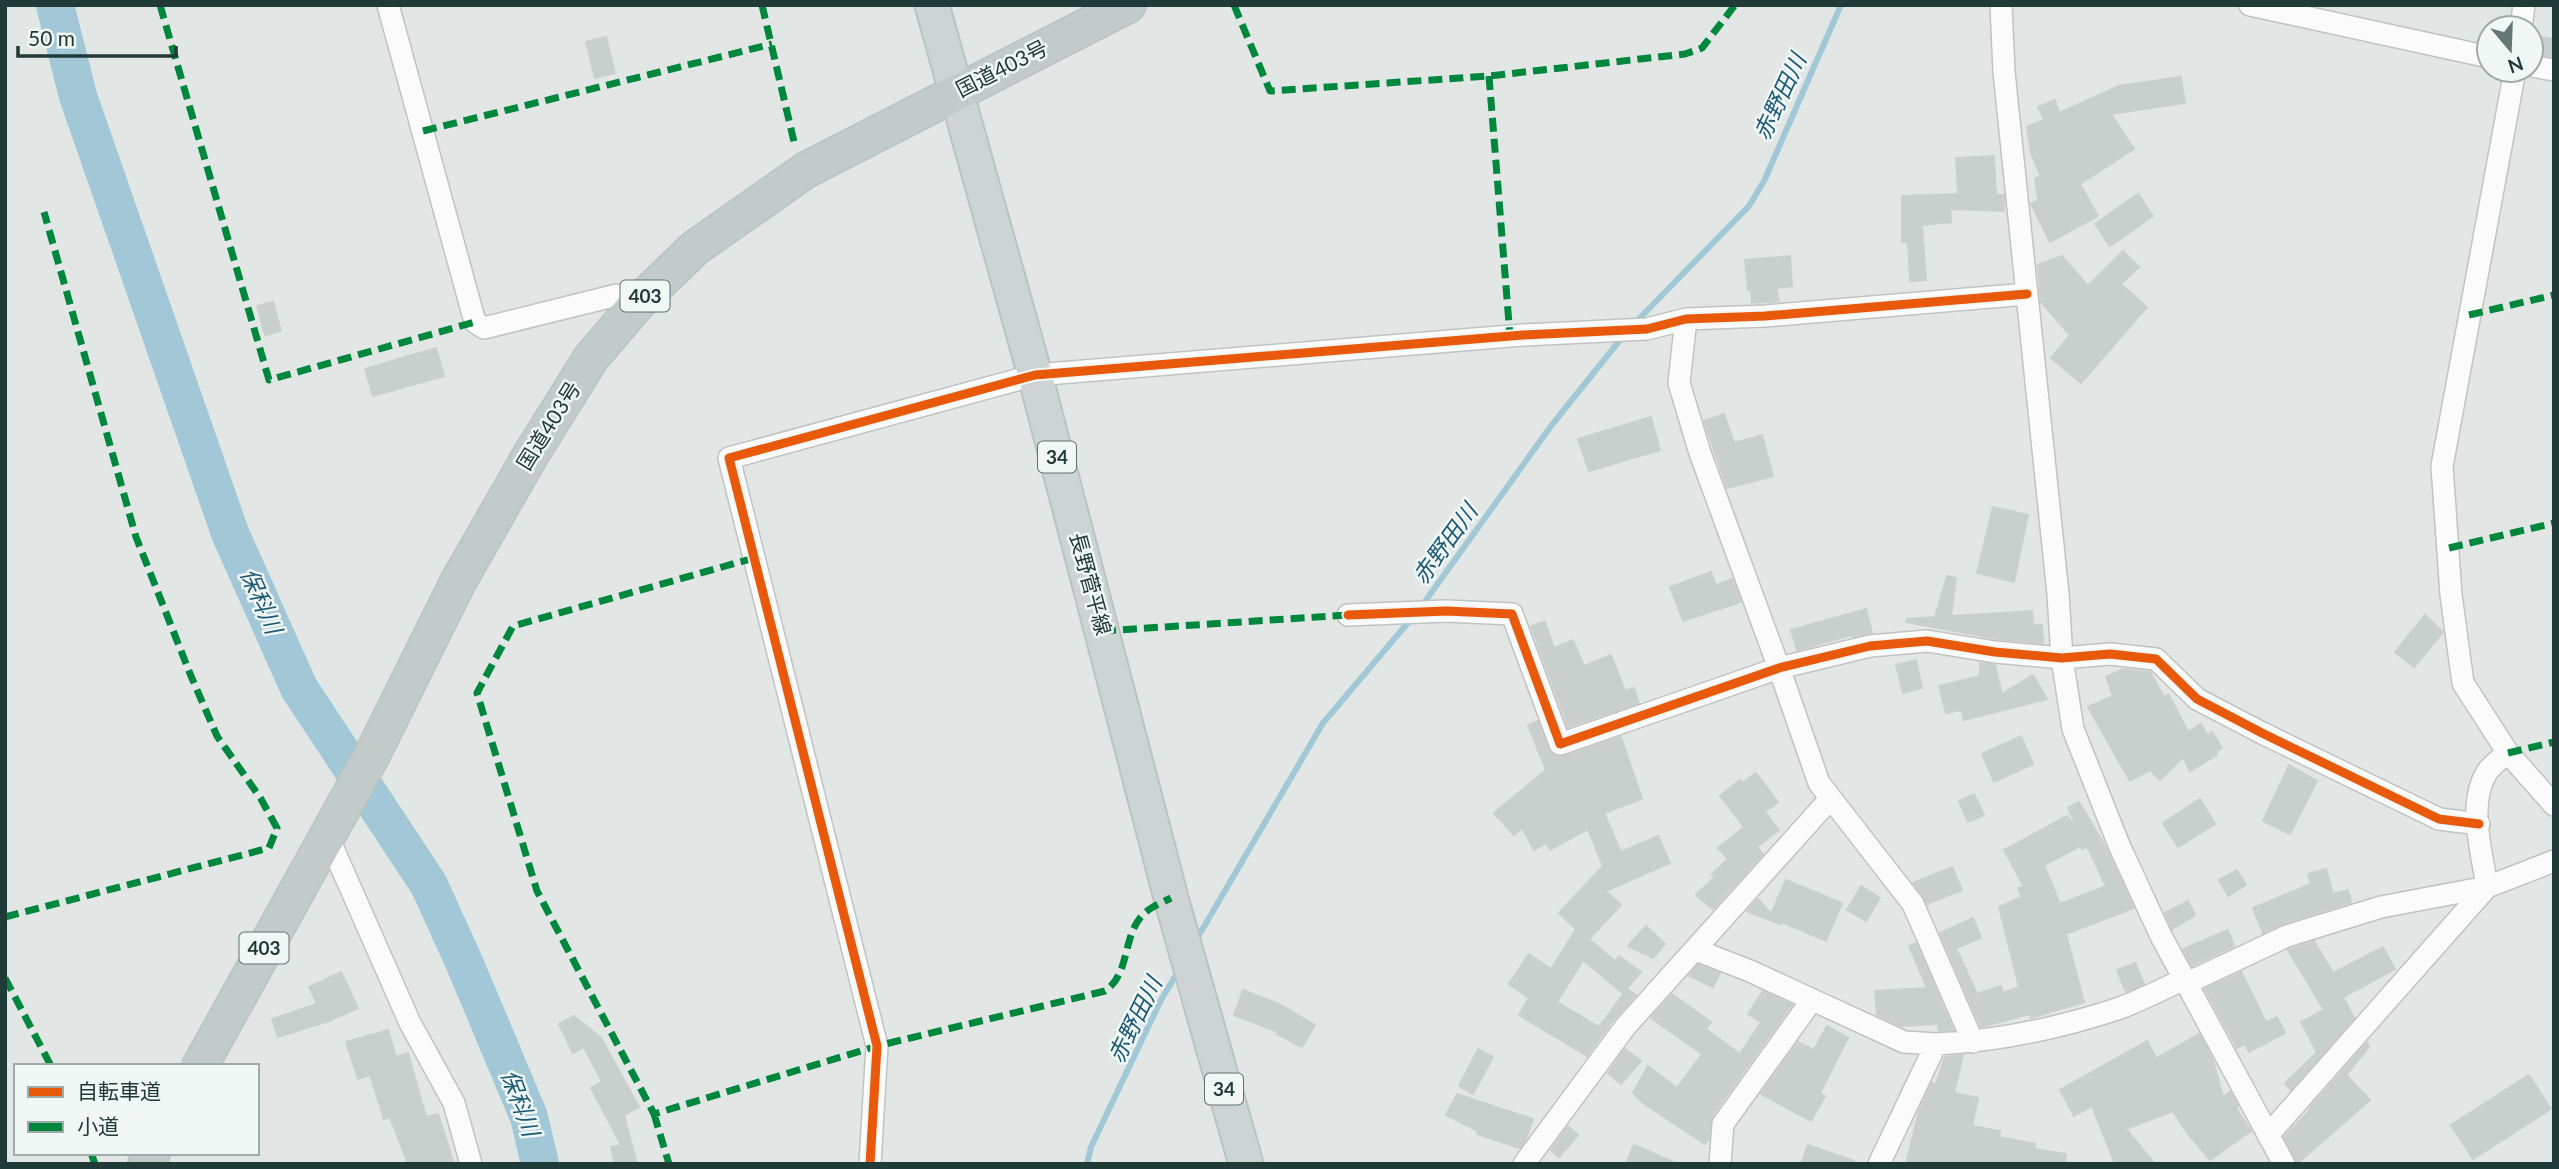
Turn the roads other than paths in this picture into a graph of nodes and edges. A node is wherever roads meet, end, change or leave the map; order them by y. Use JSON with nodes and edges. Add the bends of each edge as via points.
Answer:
{"nodes":[{"id":1,"x":388,"y":5,"type":"edge"},
{"id":2,"x":932,"y":5,"type":"edge"},
{"id":3,"x":2001,"y":5,"type":"edge"},
{"id":4,"x":2250,"y":5,"type":"edge"},
{"id":5,"x":1110,"y":9,"type":"edge"},
{"id":6,"x":2475,"y":54,"type":"edge"},
{"id":7,"x":2512,"y":84,"type":"edge"},
{"id":8,"x":956,"y":92,"type":"junction"},
{"id":9,"x":2027,"y":294,"type":"junction"},
{"id":10,"x":639,"y":302,"type":"junction"},
{"id":11,"x":1686,"y":319,"type":"junction"},
{"id":12,"x":1035,"y":375,"type":"junction"},
{"id":13,"x":1348,"y":615,"type":"dead end"},
{"id":14,"x":2062,"y":658,"type":"junction"},
{"id":15,"x":1779,"y":668,"type":"junction"},
{"id":16,"x":2508,"y":752,"type":"junction"},
{"id":17,"x":1830,"y":799,"type":"junction"},
{"id":18,"x":2554,"y":805,"type":"edge"},
{"id":19,"x":2479,"y":824,"type":"junction"},
{"id":20,"x":329,"y":834,"type":"junction"},
{"id":21,"x":2554,"y":861,"type":"edge"},
{"id":22,"x":2487,"y":887,"type":"junction"},
{"id":23,"x":1696,"y":950,"type":"junction"},
{"id":24,"x":2185,"y":981,"type":"junction"},
{"id":25,"x":1812,"y":1000,"type":"junction"},
{"id":26,"x":1973,"y":1042,"type":"junction"},
{"id":27,"x":1936,"y":1044,"type":"junction"},
{"id":28,"x":201,"y":1064,"type":"edge"},
{"id":29,"x":2268,"y":1135,"type":"junction"},
{"id":30,"x":471,"y":1164,"type":"edge"},
{"id":31,"x":870,"y":1164,"type":"edge"},
{"id":32,"x":1246,"y":1164,"type":"edge"},
{"id":33,"x":1524,"y":1164,"type":"edge"},
{"id":34,"x":1720,"y":1164,"type":"edge"},
{"id":35,"x":1879,"y":1164,"type":"edge"},
{"id":36,"x":2284,"y":1164,"type":"edge"}],
"edges":[{"from":1,"to":10,"type":"street","via":[[475,322],[484,328],[617,295]]},
{"from":2,"to":8,"type":"main road","name":"長野菅平線","number":"34"},
{"from":3,"to":9,"type":"street"},
{"from":4,"to":6,"type":"street"},
{"from":5,"to":8,"type":"highway","name":"国道403号","number":"403"},
{"from":7,"to":16,"type":"street","via":[[2442,466],[2463,683]]},
{"from":8,"to":10,"type":"highway","name":"国道403号","number":"403","via":[[806,170],[695,248]]},
{"from":8,"to":12,"type":"main road","name":"長野菅平線","number":"34"},
{"from":9,"to":11,"type":"street"},
{"from":9,"to":14,"type":"street"},
{"from":10,"to":20,"type":"highway","name":"国道403号","number":"403","via":[[592,358],[530,456],[458,582]]},
{"from":11,"to":12,"type":"street","via":[[1647,329]]},
{"from":11,"to":15,"type":"street","via":[[1679,383]]},
{"from":12,"to":31,"type":"street","via":[[729,458],[877,1046]]},
{"from":12,"to":32,"type":"main road","name":"長野菅平線","number":"34"},
{"from":13,"to":15,"type":"street","via":[[1512,614],[1560,744]]},
{"from":14,"to":15,"type":"street","via":[[1927,641],[1870,646]]},
{"from":14,"to":19,"type":"street","via":[[2110,654],[2157,659],[2197,699],[2262,733],[2439,819]]},
{"from":14,"to":24,"type":"street","via":[[2073,729],[2119,845]]},
{"from":15,"to":17,"type":"street","via":[[1819,783]]},
{"from":16,"to":18,"type":"street"},
{"from":16,"to":19,"type":"street","via":[[2488,770],[2478,794]]},
{"from":17,"to":23,"type":"street"},
{"from":17,"to":26,"type":"street","via":[[1913,904]]},
{"from":19,"to":22,"type":"street"},
{"from":20,"to":28,"type":"highway","name":"国道403号","number":"403"},
{"from":20,"to":30,"type":"street","via":[[410,1023],[454,1103]]},
{"from":21,"to":22,"type":"street"},
{"from":22,"to":24,"type":"street","via":[[2381,907],[2301,932]]},
{"from":22,"to":29,"type":"street"},
{"from":23,"to":25,"type":"street"},
{"from":23,"to":33,"type":"street","via":[[1625,1027]]},
{"from":24,"to":26,"type":"street","via":[[2122,1007],[2029,1033]]},
{"from":24,"to":29,"type":"street"},
{"from":25,"to":27,"type":"street","via":[[1904,1042]]},
{"from":25,"to":34,"type":"street","via":[[1723,1124]]},
{"from":26,"to":27,"type":"street"},
{"from":27,"to":35,"type":"street"},
{"from":29,"to":36,"type":"street"}]}
